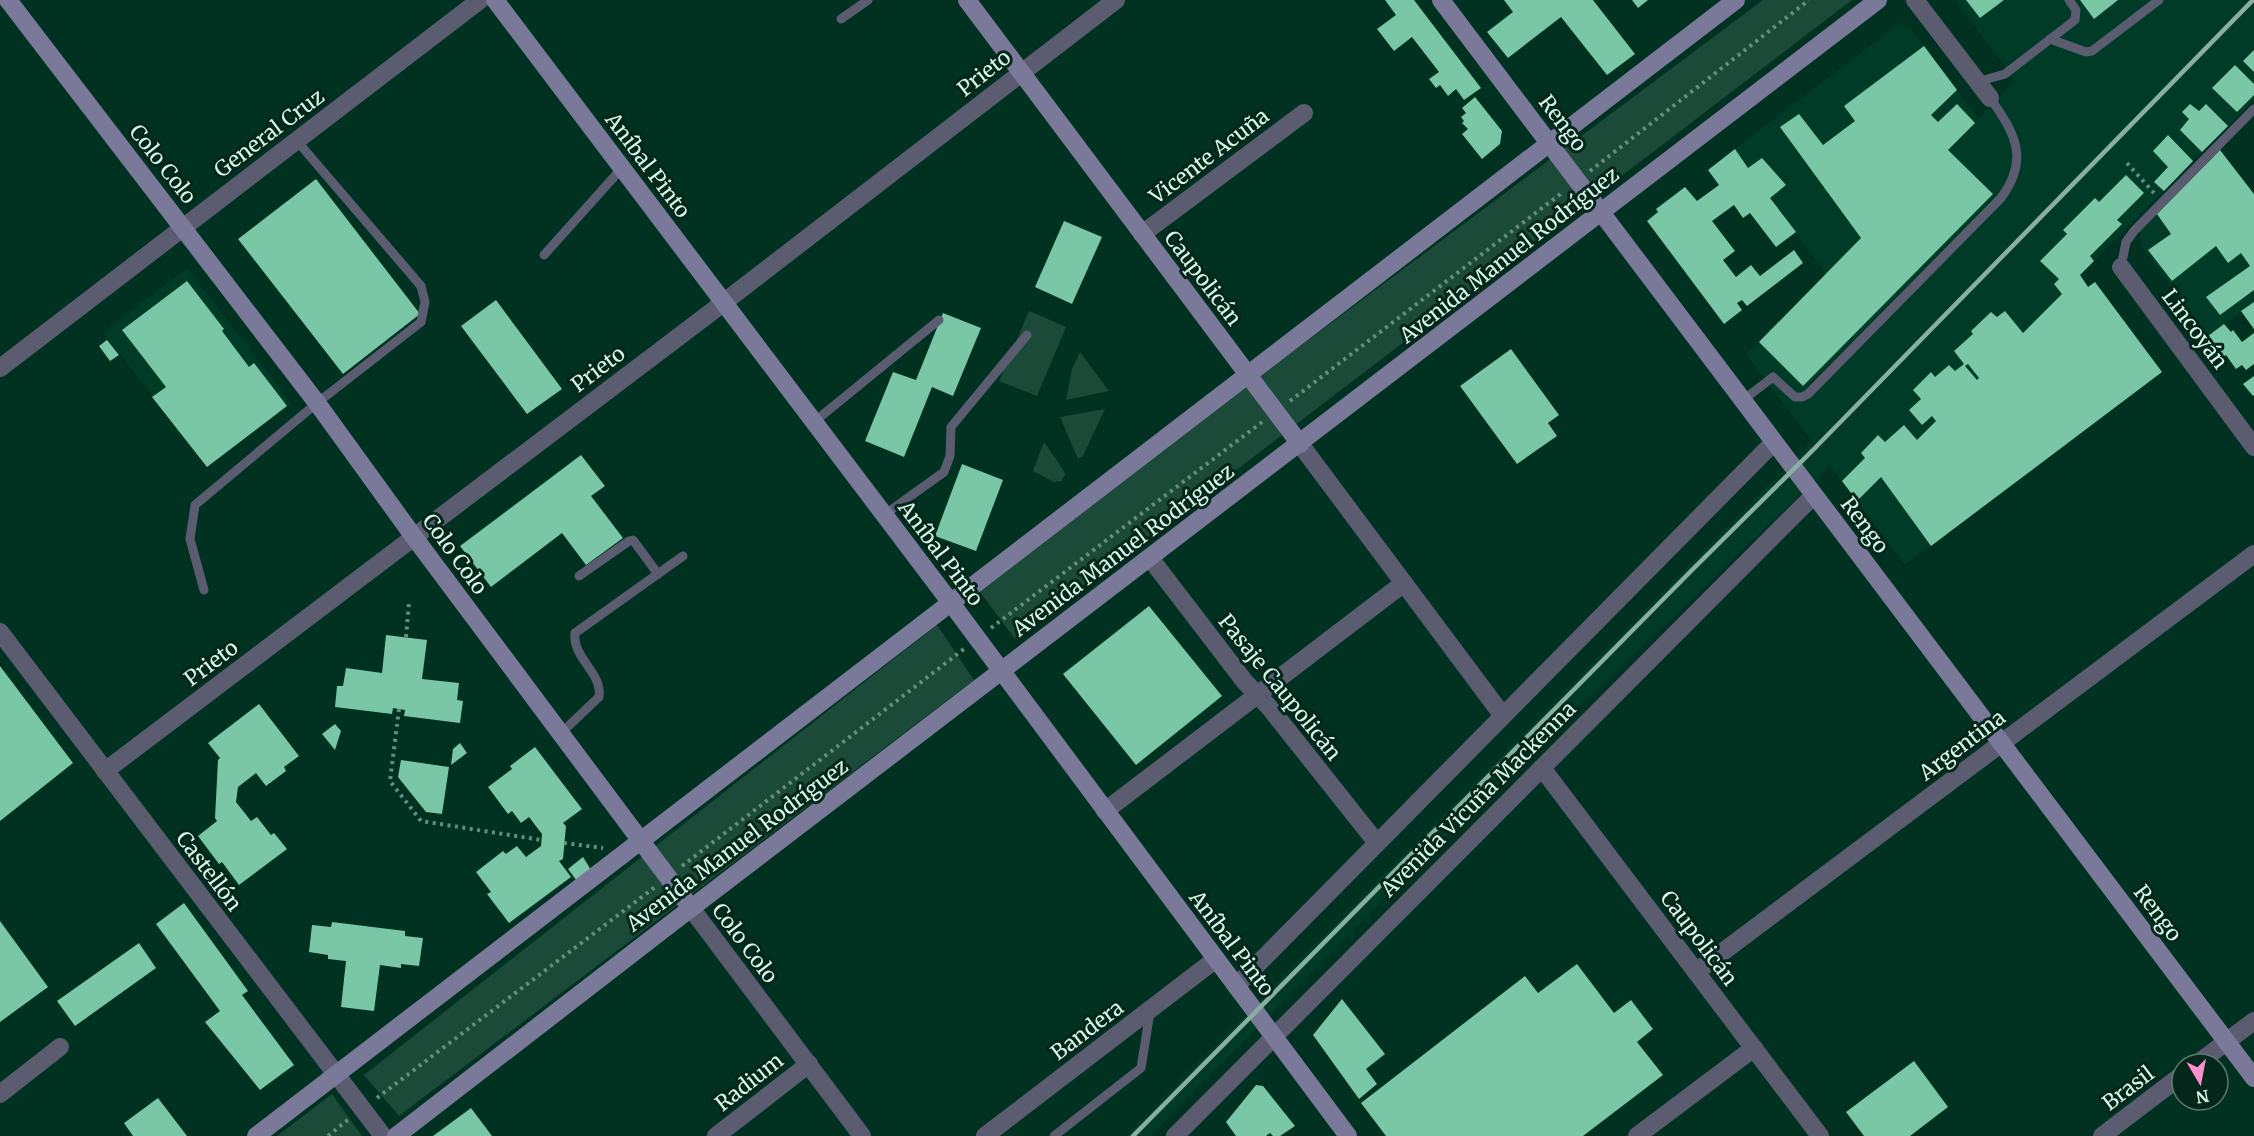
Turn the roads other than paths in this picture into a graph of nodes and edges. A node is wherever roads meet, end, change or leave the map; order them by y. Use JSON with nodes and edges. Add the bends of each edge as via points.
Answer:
{"nodes":[{"id":1,"x":8,"y":0,"type":"edge"},
{"id":2,"x":480,"y":0,"type":"edge"},
{"id":3,"x":495,"y":0,"type":"edge"},
{"id":4,"x":868,"y":0,"type":"edge"},
{"id":5,"x":967,"y":0,"type":"edge"},
{"id":6,"x":1116,"y":0,"type":"edge"},
{"id":7,"x":1441,"y":0,"type":"edge"},
{"id":8,"x":1736,"y":0,"type":"edge"},
{"id":9,"x":1878,"y":0,"type":"edge"},
{"id":10,"x":1915,"y":0,"type":"edge"},
{"id":11,"x":2069,"y":0,"type":"edge"},
{"id":12,"x":2159,"y":0,"type":"edge"},
{"id":13,"x":841,"y":19,"type":"dead end"},
{"id":14,"x":2050,"y":39,"type":"junction"},
{"id":15,"x":1021,"y":73,"type":"junction"},
{"id":16,"x":1977,"y":82,"type":"junction"},
{"id":17,"x":1990,"y":98,"type":"joint"},
{"id":18,"x":2254,"y":109,"type":"edge"},
{"id":19,"x":1304,"y":113,"type":"dead end"},
{"id":20,"x":297,"y":141,"type":"junction"},
{"id":21,"x":1551,"y":144,"type":"junction"},
{"id":22,"x":622,"y":168,"type":"junction"},
{"id":23,"x":1601,"y":212,"type":"junction"},
{"id":24,"x":184,"y":227,"type":"junction"},
{"id":25,"x":1142,"y":234,"type":"junction"},
{"id":26,"x":543,"y":255,"type":"dead end"},
{"id":27,"x":2121,"y":267,"type":"joint"},
{"id":28,"x":723,"y":303,"type":"junction"},
{"id":29,"x":939,"y":320,"type":"dead end"},
{"id":30,"x":1027,"y":335,"type":"dead end"},
{"id":31,"x":0,"y":368,"type":"edge"},
{"id":32,"x":1248,"y":376,"type":"junction"},
{"id":33,"x":1743,"y":400,"type":"junction"},
{"id":34,"x":317,"y":403,"type":"junction"},
{"id":35,"x":814,"y":422,"type":"junction"},
{"id":36,"x":1774,"y":442,"type":"junction"},
{"id":37,"x":1300,"y":444,"type":"junction"},
{"id":38,"x":2254,"y":447,"type":"edge"},
{"id":39,"x":1814,"y":495,"type":"junction"},
{"id":40,"x":884,"y":515,"type":"junction"},
{"id":41,"x":414,"y":537,"type":"junction"},
{"id":42,"x":2254,"y":554,"type":"edge"},
{"id":43,"x":683,"y":556,"type":"dead end"},
{"id":44,"x":1150,"y":558,"type":"junction"},
{"id":45,"x":658,"y":574,"type":"junction"},
{"id":46,"x":579,"y":576,"type":"dead end"},
{"id":47,"x":1404,"y":583,"type":"junction"},
{"id":48,"x":204,"y":590,"type":"dead end"},
{"id":49,"x":951,"y":603,"type":"junction"},
{"id":50,"x":0,"y":632,"type":"edge"},
{"id":51,"x":1001,"y":671,"type":"junction"},
{"id":52,"x":1257,"y":695,"type":"junction"},
{"id":53,"x":1503,"y":716,"type":"junction"},
{"id":54,"x":560,"y":734,"type":"junction"},
{"id":55,"x":2002,"y":743,"type":"junction"},
{"id":56,"x":1542,"y":768,"type":"junction"},
{"id":57,"x":105,"y":771,"type":"junction"},
{"id":58,"x":1105,"y":811,"type":"junction"},
{"id":59,"x":640,"y":842,"type":"junction"},
{"id":60,"x":1377,"y":843,"type":"junction"},
{"id":61,"x":691,"y":908,"type":"junction"},
{"id":62,"x":1216,"y":959,"type":"junction"},
{"id":63,"x":1696,"y":972,"type":"junction"},
{"id":64,"x":1236,"y":986,"type":"junction"},
{"id":65,"x":1150,"y":1010,"type":"junction"},
{"id":66,"x":2254,"y":1021,"type":"edge"},
{"id":67,"x":1273,"y":1036,"type":"junction"},
{"id":68,"x":2227,"y":1042,"type":"junction"},
{"id":69,"x":60,"y":1047,"type":"dead end"},
{"id":70,"x":1754,"y":1048,"type":"junction"},
{"id":71,"x":2213,"y":1052,"type":"edge"},
{"id":72,"x":808,"y":1065,"type":"junction"},
{"id":73,"x":336,"y":1075,"type":"junction"},
{"id":74,"x":2254,"y":1078,"type":"edge"},
{"id":75,"x":2170,"y":1085,"type":"edge"},
{"id":76,"x":0,"y":1094,"type":"edge"},
{"id":77,"x":256,"y":1136,"type":"edge"},
{"id":78,"x":383,"y":1136,"type":"edge"},
{"id":79,"x":396,"y":1136,"type":"edge"},
{"id":80,"x":716,"y":1136,"type":"edge"},
{"id":81,"x":862,"y":1136,"type":"edge"},
{"id":82,"x":985,"y":1136,"type":"edge"},
{"id":83,"x":1054,"y":1136,"type":"edge"},
{"id":84,"x":1175,"y":1136,"type":"edge"},
{"id":85,"x":1348,"y":1136,"type":"edge"},
{"id":86,"x":1637,"y":1136,"type":"edge"},
{"id":87,"x":1820,"y":1136,"type":"edge"},
{"id":88,"x":2102,"y":1136,"type":"edge"}],
"edges":[{"from":1,"to":24,"type":"main road","name":"Colo Colo"},
{"from":2,"to":20,"type":"street","name":"General Cruz"},
{"from":3,"to":22,"type":"main road","name":"Aníbal Pinto"},
{"from":4,"to":13,"type":"lane"},
{"from":5,"to":15,"type":"main road","name":"Caupolicán"},
{"from":6,"to":15,"type":"street","name":"Prieto"},
{"from":7,"to":21,"type":"main road","name":"Rengo"},
{"from":8,"to":21,"type":"main road"},
{"from":9,"to":23,"type":"main road","name":"Avenida Manuel Rodríguez"},
{"from":10,"to":16,"type":"street"},
{"from":11,"to":14,"type":"lane","via":[[2076,10],[2075,20]]},
{"from":12,"to":14,"type":"lane","via":[[2092,51]]},
{"from":14,"to":16,"type":"lane","via":[[2006,74]]},
{"from":15,"to":25,"type":"main road","name":"Caupolicán"},
{"from":15,"to":28,"type":"street","name":"Prieto"},
{"from":16,"to":17,"type":"street"},
{"from":17,"to":33,"type":"lane","via":[[2008,123],[2017,151],[2018,165],[2012,184],[2001,198],[1808,394],[1795,397],[1773,377]]},
{"from":18,"to":27,"type":"lane","via":[[2126,242]]},
{"from":19,"to":25,"type":"street","name":"Vicente Acuña"},
{"from":20,"to":24,"type":"street","name":"General Cruz"},
{"from":20,"to":34,"type":"lane","via":[[421,286],[425,302],[421,322]]},
{"from":21,"to":23,"type":"main road","name":"Rengo"},
{"from":21,"to":32,"type":"main road"},
{"from":22,"to":26,"type":"lane"},
{"from":22,"to":28,"type":"main road","name":"Aníbal Pinto"},
{"from":23,"to":33,"type":"main road","name":"Rengo"},
{"from":23,"to":37,"type":"main road","name":"Avenida Manuel Rodríguez"},
{"from":24,"to":31,"type":"street","name":"General Cruz"},
{"from":24,"to":34,"type":"main road","name":"Colo Colo"},
{"from":25,"to":32,"type":"main road","name":"Caupolicán"},
{"from":27,"to":38,"type":"street","name":"Lincoyán"},
{"from":28,"to":35,"type":"main road","name":"Aníbal Pinto"},
{"from":28,"to":41,"type":"street","name":"Prieto"},
{"from":29,"to":35,"type":"lane"},
{"from":30,"to":40,"type":"lane","via":[[951,427],[950,456],[944,472]]},
{"from":32,"to":37,"type":"main road","name":"Caupolicán"},
{"from":32,"to":49,"type":"main road"},
{"from":33,"to":36,"type":"main road","name":"Rengo"},
{"from":34,"to":41,"type":"main road","name":"Colo Colo"},
{"from":34,"to":48,"type":"lane","via":[[195,505],[190,539]]},
{"from":35,"to":40,"type":"main road","name":"Aníbal Pinto"},
{"from":36,"to":39,"type":"main road","name":"Rengo"},
{"from":36,"to":53,"type":"street","name":"Avenida Vicuña Mackenna"},
{"from":37,"to":44,"type":"main road","name":"Avenida Manuel Rodríguez"},
{"from":37,"to":47,"type":"street","name":"Caupolicán"},
{"from":39,"to":55,"type":"main road","name":"Rengo"},
{"from":39,"to":56,"type":"street","name":"Avenida Vicuña Mackenna"},
{"from":40,"to":49,"type":"main road","name":"Aníbal Pinto"},
{"from":41,"to":54,"type":"main road","name":"Colo Colo"},
{"from":41,"to":57,"type":"street","name":"Prieto"},
{"from":42,"to":55,"type":"street","name":"Argentina"},
{"from":43,"to":45,"type":"lane"},
{"from":44,"to":51,"type":"main road","name":"Avenida Manuel Rodríguez"},
{"from":44,"to":52,"type":"street","name":"Pasaje Caupolicán"},
{"from":45,"to":46,"type":"lane","via":[[633,540]]},
{"from":45,"to":54,"type":"lane","via":[[575,633],[574,643],[599,686],[599,697]]},
{"from":47,"to":52,"type":"street"},
{"from":47,"to":53,"type":"street","name":"Caupolicán"},
{"from":49,"to":51,"type":"main road","name":"Aníbal Pinto"},
{"from":49,"to":59,"type":"main road"},
{"from":50,"to":57,"type":"street","name":"Castellón"},
{"from":51,"to":58,"type":"main road","name":"Aníbal Pinto"},
{"from":51,"to":61,"type":"main road","name":"Avenida Manuel Rodríguez"},
{"from":52,"to":58,"type":"street"},
{"from":52,"to":60,"type":"street","name":"Pasaje Caupolicán"},
{"from":53,"to":60,"type":"street","name":"Avenida Vicuña Mackenna"},
{"from":54,"to":59,"type":"main road","name":"Colo Colo"},
{"from":55,"to":63,"type":"street","name":"Argentina"},
{"from":55,"to":68,"type":"main road","name":"Rengo"},
{"from":56,"to":63,"type":"street","name":"Caupolicán"},
{"from":56,"to":67,"type":"street","name":"Avenida Vicuña Mackenna"},
{"from":57,"to":73,"type":"street","name":"Castellón"},
{"from":58,"to":62,"type":"main road","name":"Aníbal Pinto"},
{"from":59,"to":61,"type":"main road","name":"Colo Colo"},
{"from":59,"to":73,"type":"main road"},
{"from":60,"to":64,"type":"street","name":"Avenida Vicuña Mackenna"},
{"from":61,"to":72,"type":"street","name":"Colo Colo"},
{"from":61,"to":79,"type":"main road","name":"Avenida Manuel Rodríguez"},
{"from":62,"to":64,"type":"main road","name":"Aníbal Pinto"},
{"from":62,"to":65,"type":"street","name":"Bandera"},
{"from":63,"to":70,"type":"street","name":"Caupolicán"},
{"from":64,"to":67,"type":"main road","name":"Aníbal Pinto"},
{"from":65,"to":82,"type":"street","name":"Bandera"},
{"from":65,"to":83,"type":"lane","via":[[1141,1068]]},
{"from":66,"to":68,"type":"street"},
{"from":67,"to":84,"type":"street","name":"Avenida Vicuña Mackenna"},
{"from":67,"to":85,"type":"main road","name":"Aníbal Pinto"},
{"from":68,"to":71,"type":"street"},
{"from":68,"to":74,"type":"main road","name":"Rengo"},
{"from":69,"to":76,"type":"street"},
{"from":70,"to":86,"type":"street"},
{"from":70,"to":87,"type":"street","name":"Caupolicán"},
{"from":72,"to":80,"type":"street","name":"Radium"},
{"from":72,"to":81,"type":"street","name":"Colo Colo"},
{"from":73,"to":77,"type":"main road"},
{"from":73,"to":78,"type":"street","name":"Castellón"},
{"from":75,"to":88,"type":"street","name":"Brasil"}]}
